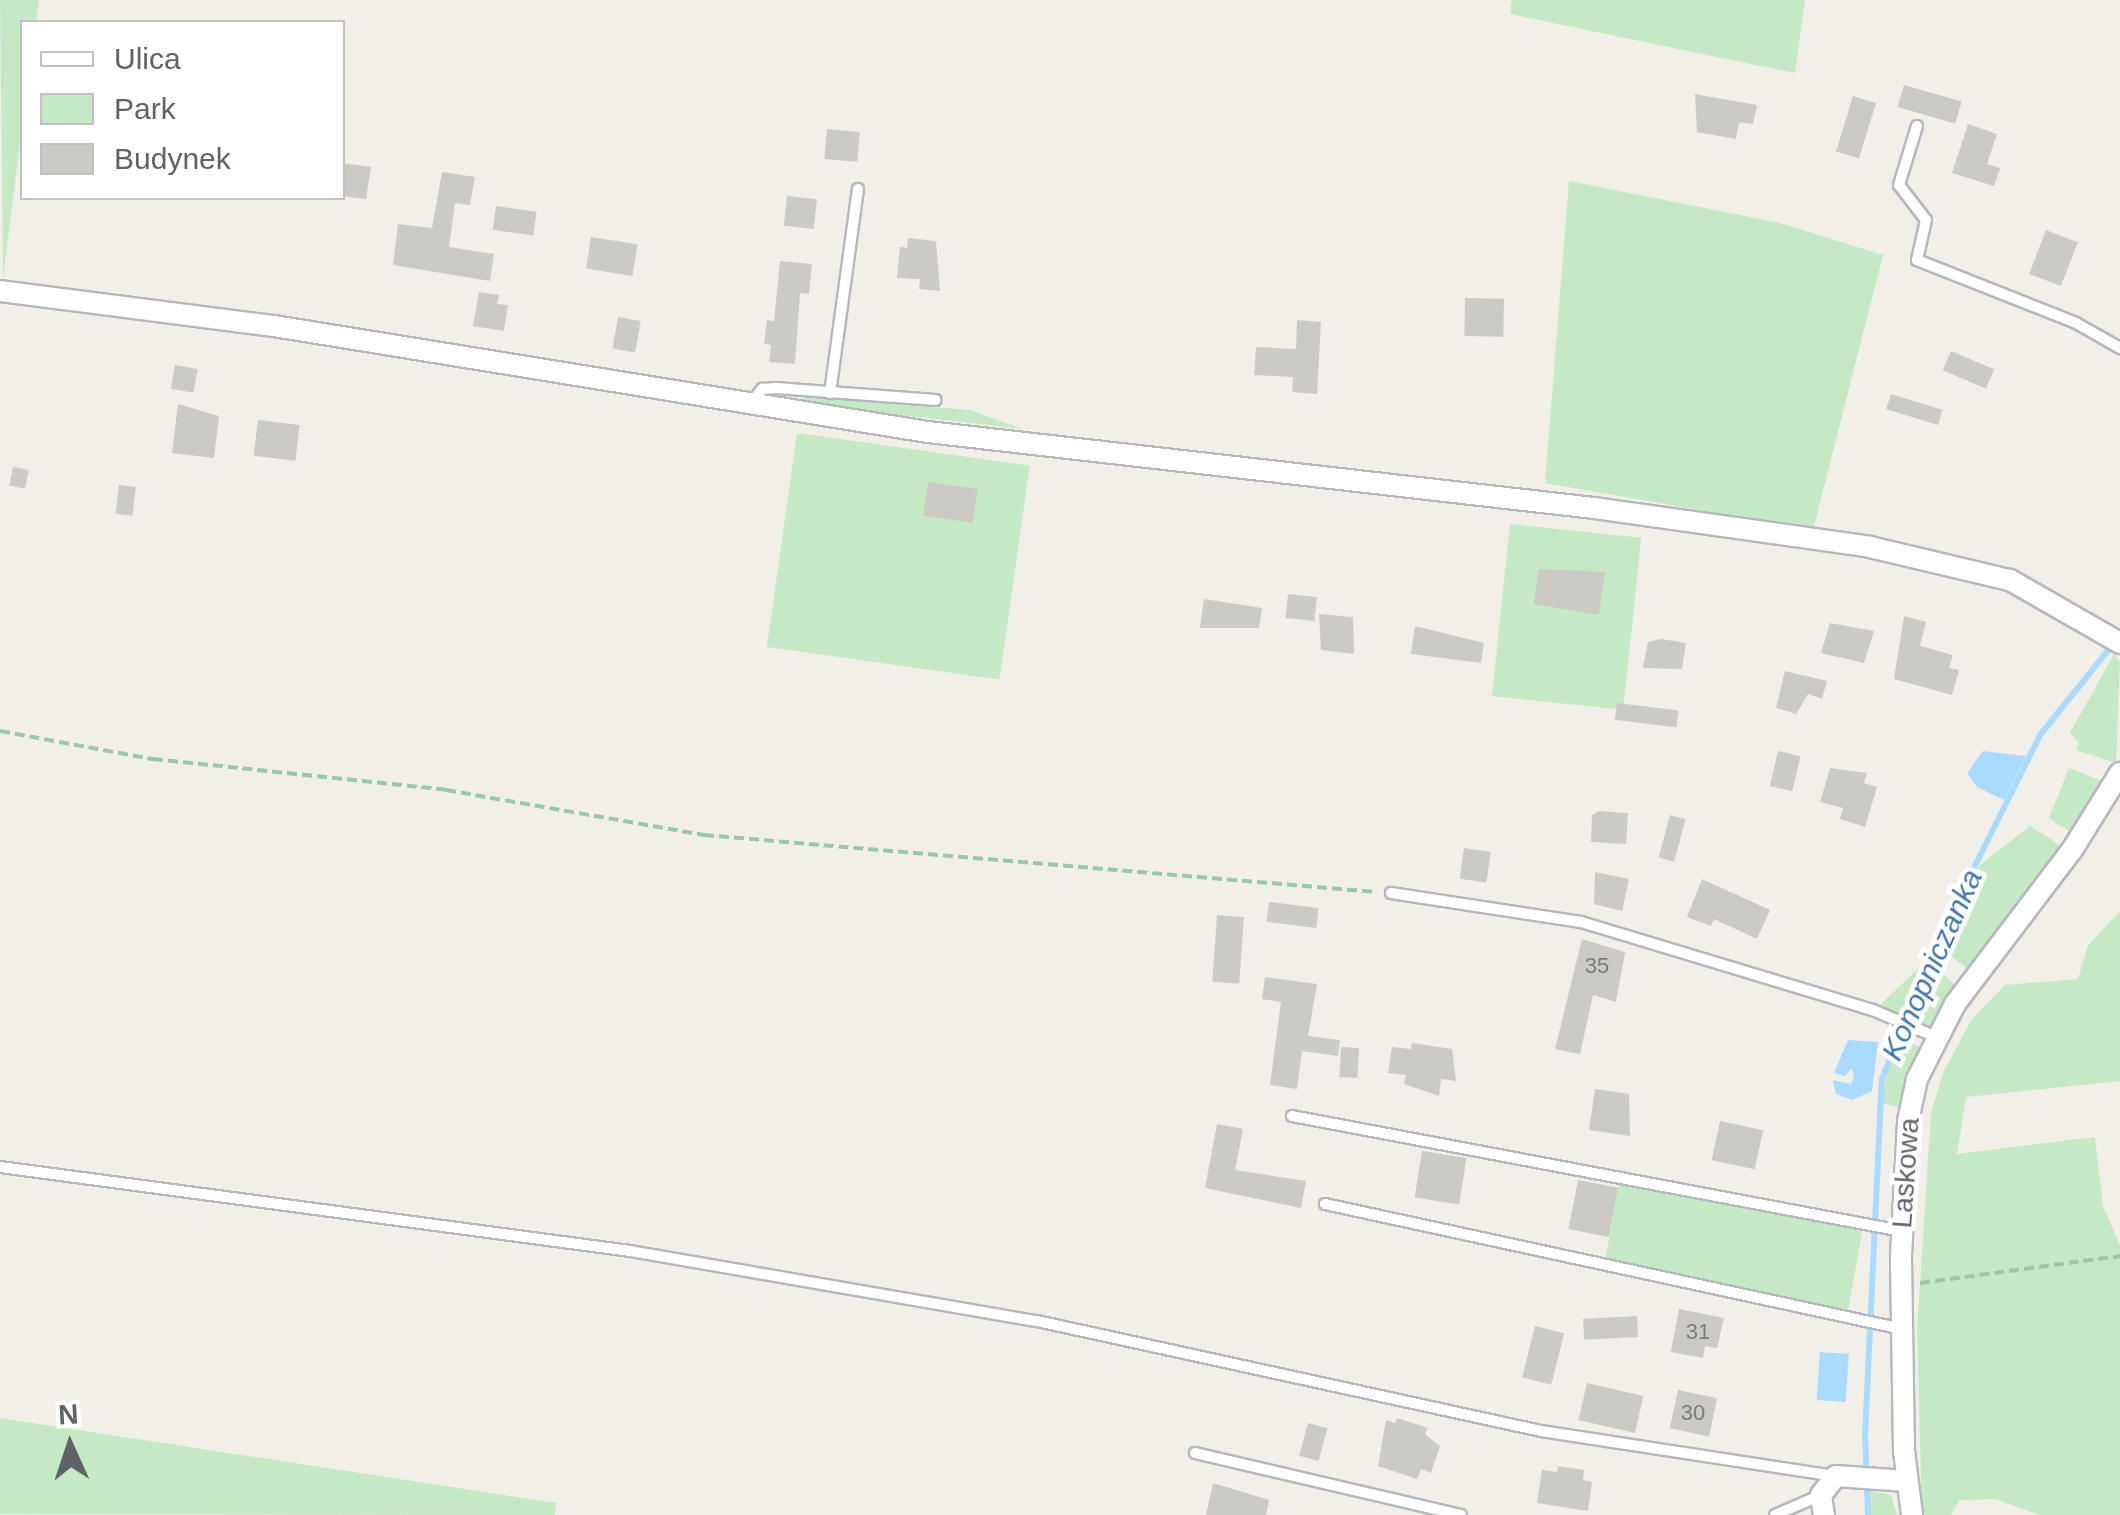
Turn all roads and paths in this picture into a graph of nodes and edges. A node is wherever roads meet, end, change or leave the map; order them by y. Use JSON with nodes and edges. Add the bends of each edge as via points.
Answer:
{"nodes":[{"id":1,"x":1916,"y":126,"type":"dead end"},
{"id":2,"x":858,"y":188,"type":"dead end"},
{"id":3,"x":0,"y":291,"type":"edge"},
{"id":4,"x":2120,"y":348,"type":"edge"},
{"id":5,"x":830,"y":393,"type":"junction"},
{"id":6,"x":936,"y":400,"type":"dead end"},
{"id":7,"x":751,"y":405,"type":"junction"},
{"id":8,"x":2120,"y":642,"type":"edge"},
{"id":9,"x":0,"y":732,"type":"edge"},
{"id":10,"x":2120,"y":773,"type":"edge"},
{"id":11,"x":1391,"y":894,"type":"joint"},
{"id":12,"x":1934,"y":1036,"type":"junction"},
{"id":13,"x":1292,"y":1116,"type":"dead end"},
{"id":14,"x":0,"y":1167,"type":"edge"},
{"id":15,"x":1325,"y":1204,"type":"dead end"},
{"id":16,"x":1902,"y":1230,"type":"junction"},
{"id":17,"x":2120,"y":1256,"type":"edge"},
{"id":18,"x":1901,"y":1286,"type":"junction"},
{"id":19,"x":1902,"y":1329,"type":"junction"},
{"id":20,"x":1196,"y":1453,"type":"dead end"},
{"id":21,"x":1836,"y":1476,"type":"junction"},
{"id":22,"x":1907,"y":1481,"type":"junction"},
{"id":23,"x":1822,"y":1505,"type":"edge"},
{"id":24,"x":1462,"y":1515,"type":"edge"},
{"id":25,"x":1775,"y":1515,"type":"edge"},
{"id":26,"x":1912,"y":1515,"type":"edge"}],
"edges":[{"from":1,"to":4,"type":"lane","via":[[1899,185],[1926,220],[1917,260],[2076,323]]},
{"from":2,"to":5,"type":"lane"},
{"from":3,"to":7,"type":"street","via":[[274,326]]},
{"from":5,"to":6,"type":"lane"},
{"from":5,"to":7,"type":"lane","via":[[762,388]]},
{"from":7,"to":8,"type":"street","via":[[1870,547],[2010,580]]},
{"from":9,"to":11,"type":"path","via":[[153,759],[446,790],[704,835]]},
{"from":10,"to":12,"type":"street","name":"Laskowa","via":[[2072,850]]},
{"from":11,"to":12,"type":"lane","via":[[1581,922],[1896,1017]]},
{"from":12,"to":16,"type":"street","name":"Laskowa","via":[[1908,1121]]},
{"from":13,"to":16,"type":"lane"},
{"from":14,"to":21,"type":"lane","via":[[630,1251],[1037,1321],[1541,1431]]},
{"from":15,"to":19,"type":"lane"},
{"from":16,"to":18,"type":"street","name":"Laskowa"},
{"from":17,"to":18,"type":"path"},
{"from":18,"to":19,"type":"street","name":"Laskowa"},
{"from":19,"to":22,"type":"street","name":"Laskowa"},
{"from":20,"to":24,"type":"lane"},
{"from":21,"to":22,"type":"street"},
{"from":21,"to":23,"type":"street"},
{"from":22,"to":26,"type":"street","name":"Laskowa"},
{"from":23,"to":25,"type":"lane"}]}
